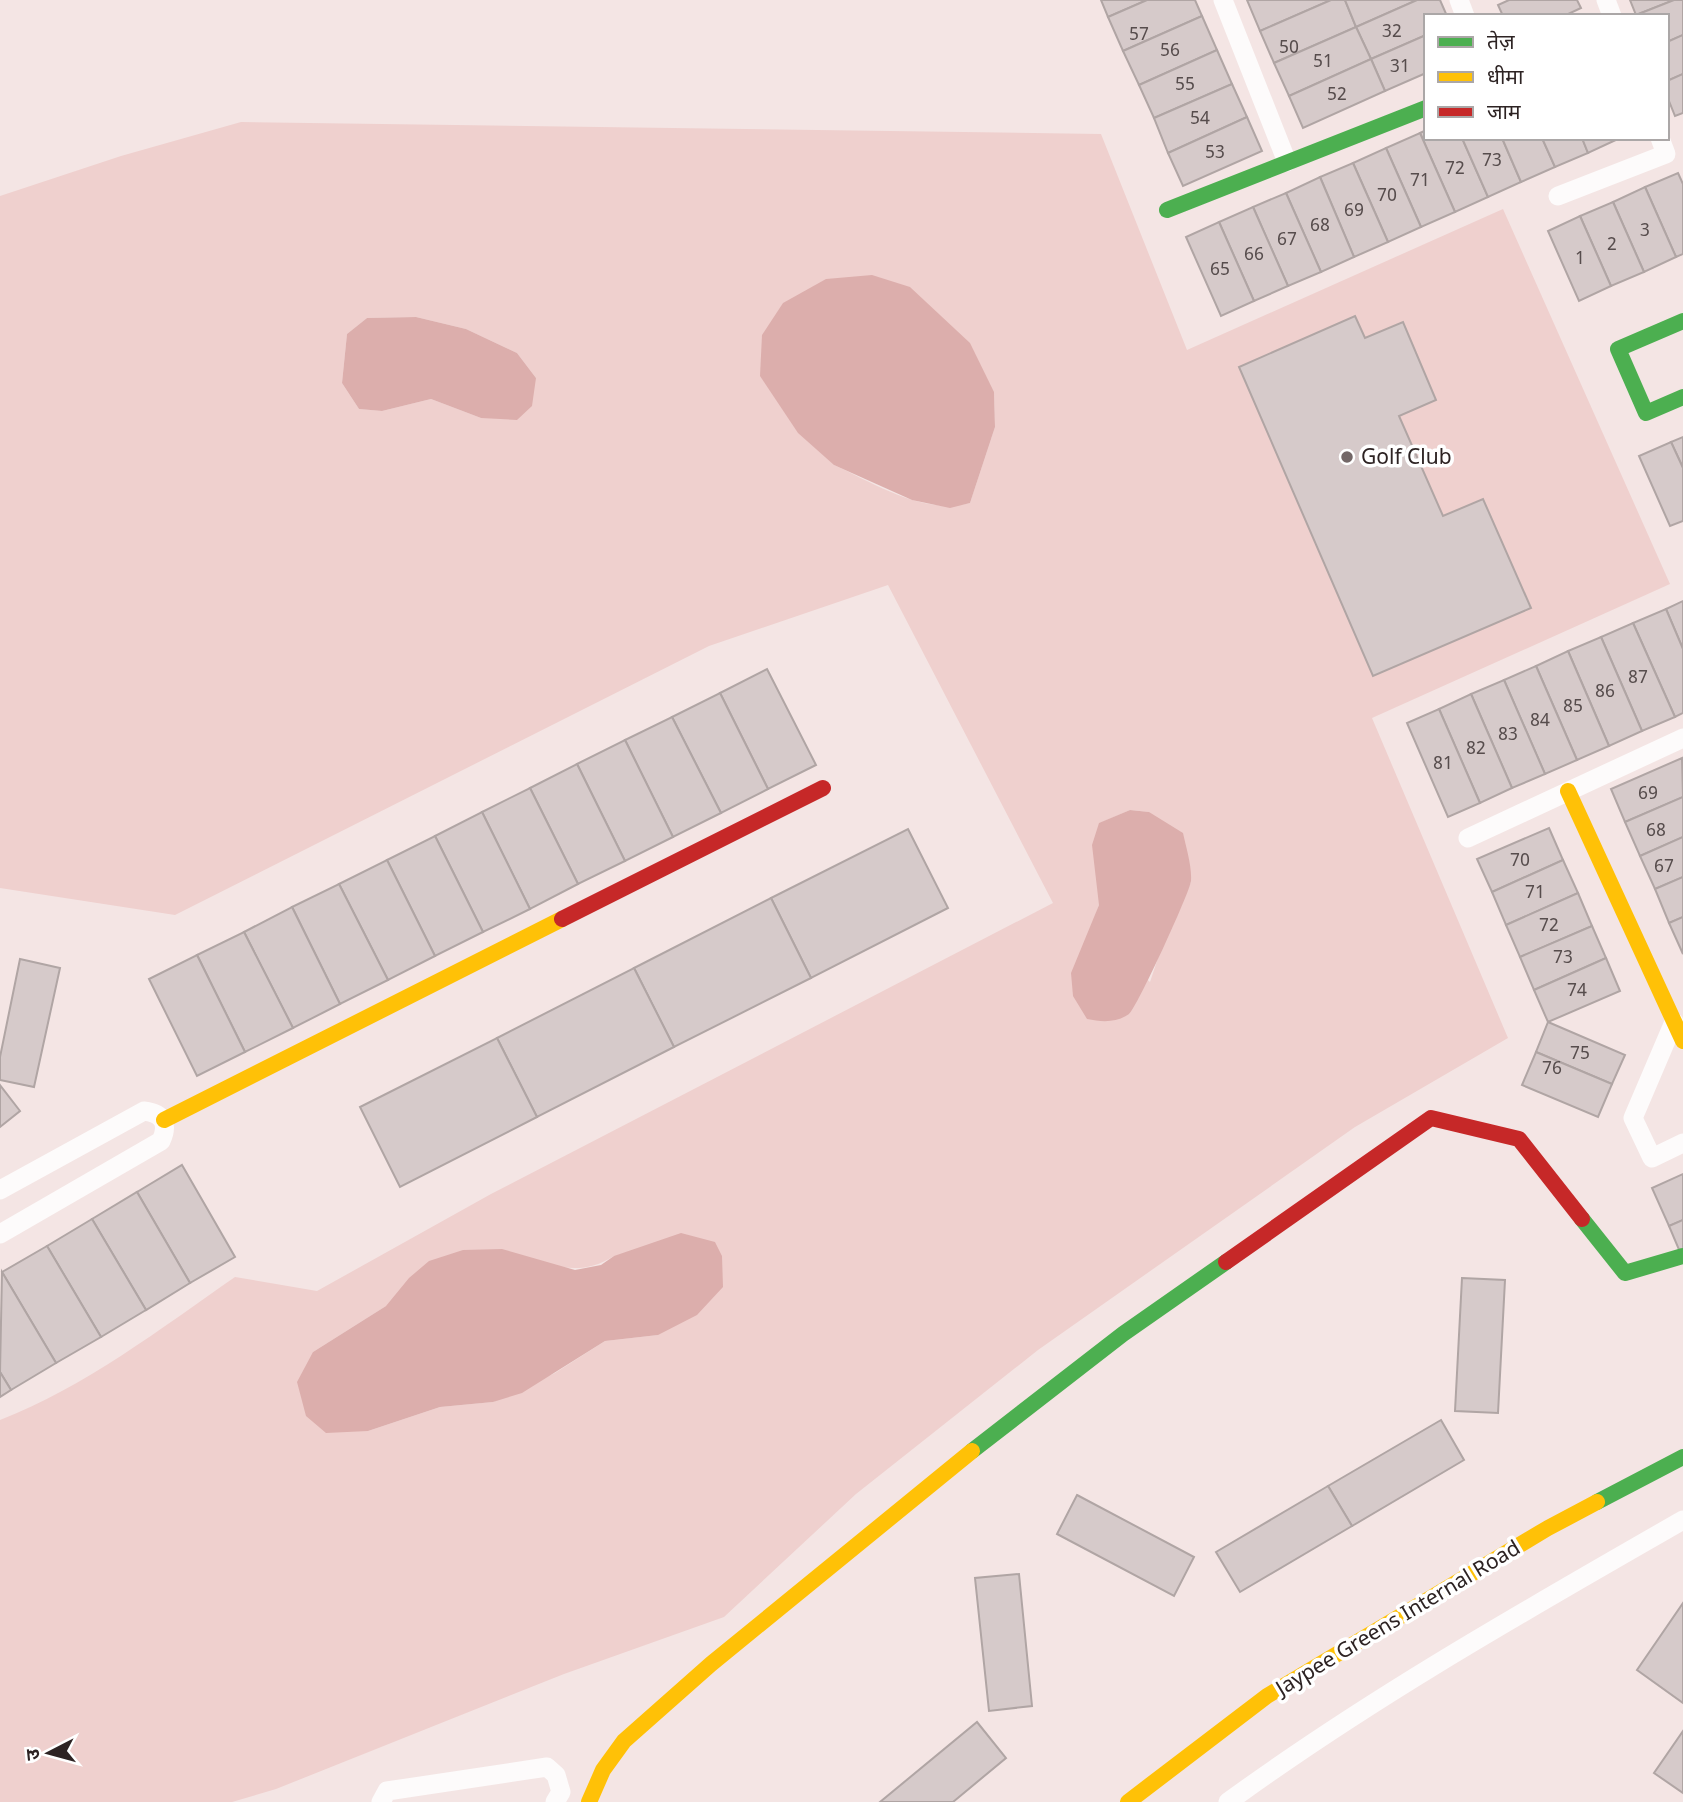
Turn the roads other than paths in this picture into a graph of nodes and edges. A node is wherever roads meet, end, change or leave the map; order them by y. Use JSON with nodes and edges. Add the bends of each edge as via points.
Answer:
{"nodes":[{"id":1,"x":1223,"y":0,"type":"edge"},
{"id":2,"x":1424,"y":109,"type":"edge"},
{"id":3,"x":1661,"y":140,"type":"edge"},
{"id":4,"x":1287,"y":162,"type":"junction"},
{"id":5,"x":1558,"y":196,"type":"dead end"},
{"id":6,"x":1167,"y":209,"type":"dead end"},
{"id":7,"x":1683,"y":321,"type":"edge"},
{"id":8,"x":1683,"y":397,"type":"edge"},
{"id":9,"x":1683,"y":737,"type":"edge"},
{"id":10,"x":823,"y":788,"type":"dead end"},
{"id":11,"x":1568,"y":791,"type":"junction"},
{"id":12,"x":1468,"y":838,"type":"dead end"},
{"id":13,"x":1674,"y":1022,"type":"junction"},
{"id":14,"x":1683,"y":1041,"type":"edge"},
{"id":15,"x":164,"y":1120,"type":"junction"},
{"id":16,"x":1683,"y":1143,"type":"edge"},
{"id":17,"x":0,"y":1190,"type":"edge"},
{"id":18,"x":0,"y":1234,"type":"edge"},
{"id":19,"x":1683,"y":1256,"type":"edge"},
{"id":20,"x":1683,"y":1457,"type":"edge"},
{"id":21,"x":1683,"y":1520,"type":"edge"},
{"id":22,"x":381,"y":1802,"type":"edge"},
{"id":23,"x":555,"y":1802,"type":"edge"},
{"id":24,"x":589,"y":1802,"type":"edge"},
{"id":25,"x":1128,"y":1802,"type":"edge"},
{"id":26,"x":1228,"y":1802,"type":"edge"}],
"edges":[{"from":1,"to":4,"type":"street"},
{"from":2,"to":4,"type":"street"},
{"from":3,"to":5,"type":"street","via":[[1666,154]]},
{"from":4,"to":6,"type":"street"},
{"from":7,"to":8,"type":"street","via":[[1618,349],[1646,413]]},
{"from":9,"to":11,"type":"street"},
{"from":10,"to":15,"type":"street"},
{"from":11,"to":12,"type":"street"},
{"from":11,"to":13,"type":"street"},
{"from":13,"to":14,"type":"street"},
{"from":13,"to":16,"type":"street","via":[[1633,1118],[1652,1158]]},
{"from":15,"to":17,"type":"street","via":[[155,1112],[144,1111]]},
{"from":15,"to":18,"type":"street","via":[[166,1131],[161,1141]]},
{"from":19,"to":24,"type":"street","via":[[1625,1273],[1519,1139],[1431,1118],[1123,1334],[977,1447],[624,1741],[603,1770]]},
{"from":20,"to":25,"type":"street","name":"Jaypee Greens Internal Road","via":[[1548,1528],[1267,1696]]},
{"from":21,"to":26,"type":"street","via":[[1512,1618],[1295,1753]]},
{"from":22,"to":23,"type":"street","via":[[387,1791],[547,1768],[556,1774],[561,1792]]}]}
